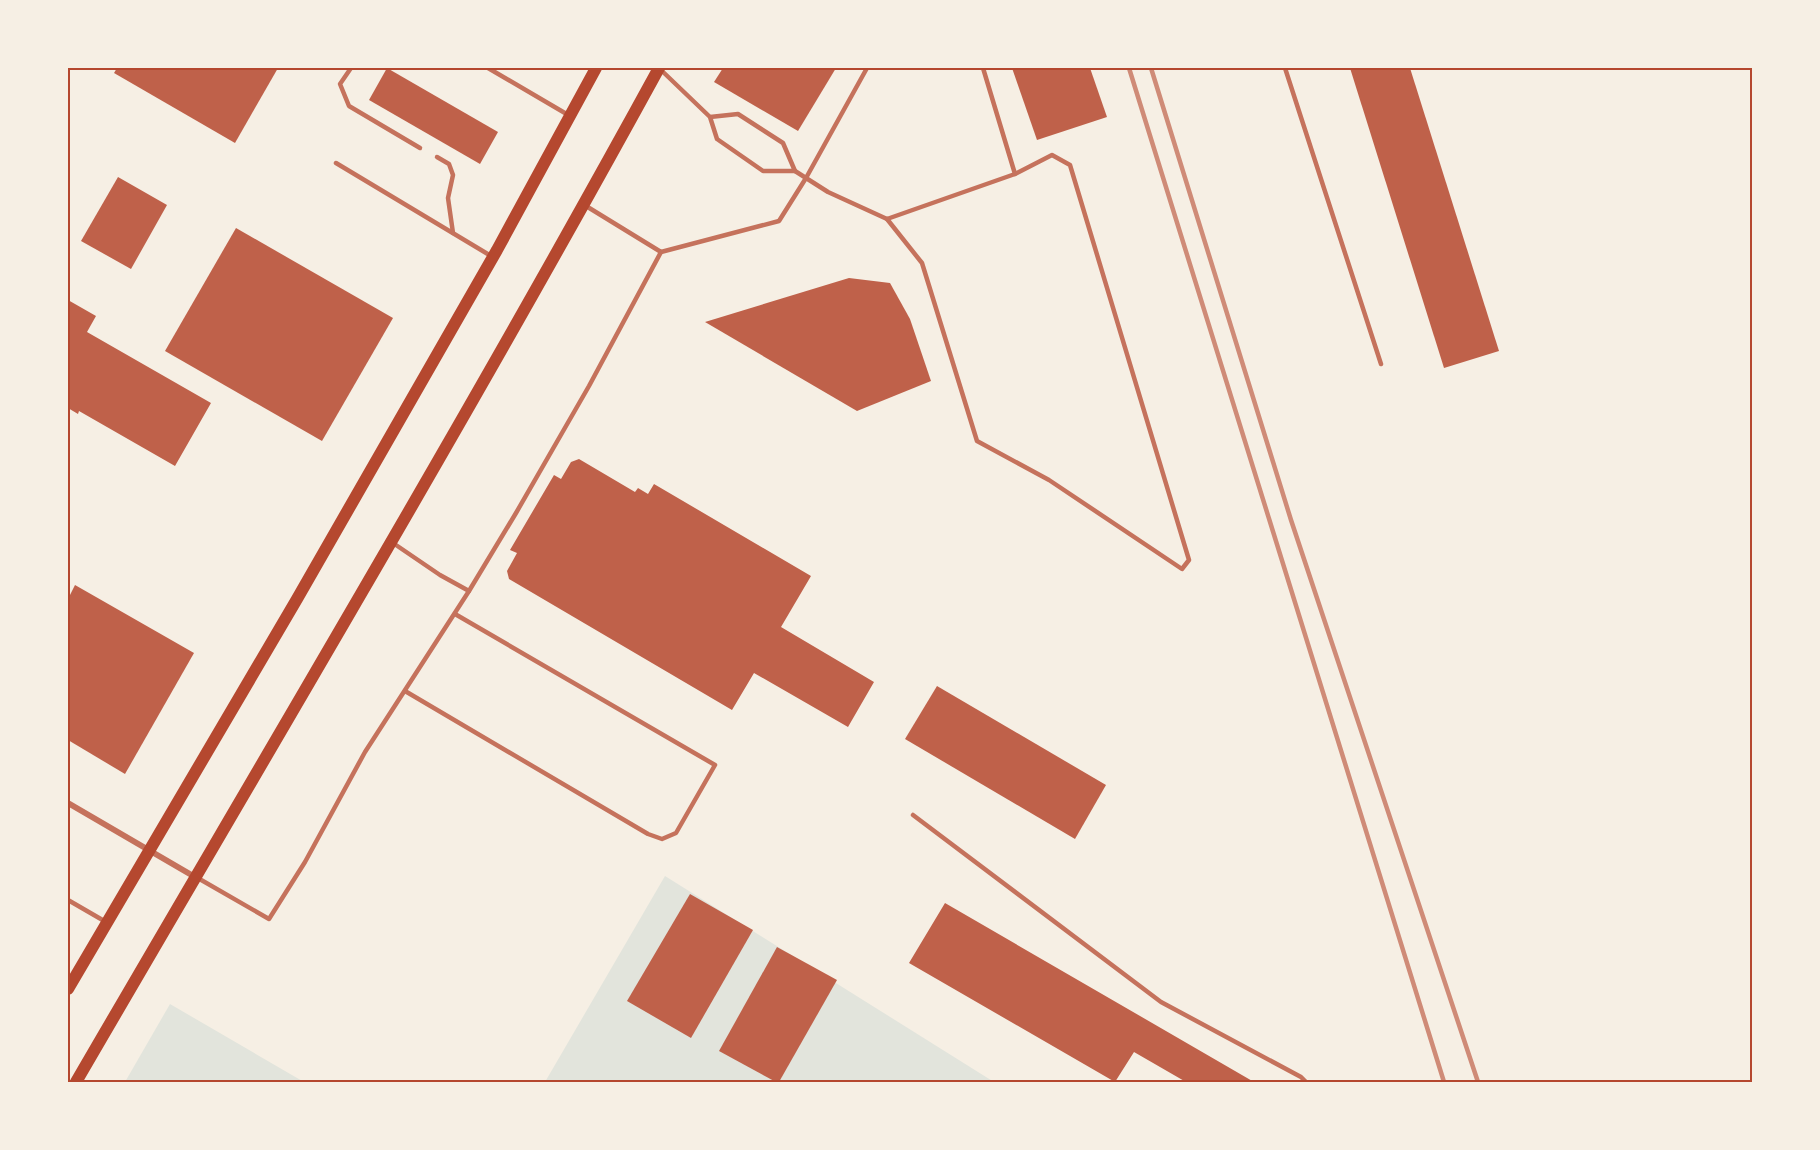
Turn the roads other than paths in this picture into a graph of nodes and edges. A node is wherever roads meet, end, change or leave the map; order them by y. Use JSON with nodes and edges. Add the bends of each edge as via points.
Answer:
{"nodes":[{"id":1,"x":351,"y":68,"type":"edge"},
{"id":2,"x":488,"y":68,"type":"edge"},
{"id":3,"x":596,"y":68,"type":"edge"},
{"id":4,"x":659,"y":68,"type":"edge"},
{"id":5,"x":867,"y":68,"type":"edge"},
{"id":6,"x":982,"y":68,"type":"edge"},
{"id":7,"x":1285,"y":68,"type":"edge"},
{"id":8,"x":570,"y":116,"type":"junction"},
{"id":9,"x":710,"y":117,"type":"junction"},
{"id":10,"x":420,"y":148,"type":"dead end"},
{"id":11,"x":437,"y":157,"type":"dead end"},
{"id":12,"x":336,"y":164,"type":"dead end"},
{"id":13,"x":795,"y":171,"type":"junction"},
{"id":14,"x":1016,"y":174,"type":"junction"},
{"id":15,"x":806,"y":178,"type":"junction"},
{"id":16,"x":583,"y":204,"type":"junction"},
{"id":17,"x":886,"y":219,"type":"junction"},
{"id":18,"x":453,"y":234,"type":"junction"},
{"id":19,"x":661,"y":252,"type":"junction"},
{"id":20,"x":493,"y":257,"type":"junction"},
{"id":21,"x":1381,"y":364,"type":"dead end"},
{"id":22,"x":392,"y":542,"type":"junction"},
{"id":23,"x":469,"y":591,"type":"junction"},
{"id":24,"x":455,"y":614,"type":"junction"},
{"id":25,"x":405,"y":691,"type":"junction"},
{"id":26,"x":68,"y":803,"type":"edge"},
{"id":27,"x":913,"y":814,"type":"dead end"},
{"id":28,"x":148,"y":850,"type":"junction"},
{"id":29,"x":195,"y":876,"type":"junction"},
{"id":30,"x":68,"y":900,"type":"edge"},
{"id":31,"x":106,"y":922,"type":"junction"},
{"id":32,"x":68,"y":988,"type":"edge"},
{"id":33,"x":76,"y":1083,"type":"edge"},
{"id":34,"x":1306,"y":1083,"type":"edge"}],
"edges":[{"from":1,"to":10,"type":"lane","via":[[340,84],[349,106]]},
{"from":2,"to":8,"type":"lane"},
{"from":3,"to":8,"type":"main road"},
{"from":4,"to":9,"type":"lane"},
{"from":4,"to":16,"type":"main road"},
{"from":5,"to":15,"type":"lane"},
{"from":6,"to":14,"type":"lane"},
{"from":7,"to":21,"type":"lane"},
{"from":8,"to":20,"type":"main road"},
{"from":9,"to":13,"type":"lane","via":[[717,139],[763,171]]},
{"from":9,"to":13,"type":"lane","via":[[738,114],[783,143]]},
{"from":11,"to":18,"type":"lane","via":[[449,164],[453,175],[448,198]]},
{"from":12,"to":18,"type":"lane"},
{"from":13,"to":15,"type":"lane"},
{"from":14,"to":17,"type":"lane"},
{"from":14,"to":17,"type":"lane","via":[[1052,155],[1070,165],[1189,560],[1182,569],[1049,480],[977,441],[922,263]]},
{"from":15,"to":17,"type":"lane"},
{"from":15,"to":19,"type":"lane","via":[[778,221]]},
{"from":16,"to":19,"type":"lane"},
{"from":16,"to":22,"type":"main road"},
{"from":18,"to":20,"type":"lane"},
{"from":19,"to":23,"type":"lane","via":[[589,386]]},
{"from":20,"to":28,"type":"main road"},
{"from":22,"to":23,"type":"lane"},
{"from":22,"to":29,"type":"main road"},
{"from":23,"to":24,"type":"lane"},
{"from":24,"to":25,"type":"lane"},
{"from":24,"to":25,"type":"lane","via":[[715,765],[676,833],[662,839],[648,834]]},
{"from":25,"to":29,"type":"lane","via":[[365,752],[269,919]]},
{"from":26,"to":28,"type":"street"},
{"from":27,"to":34,"type":"lane","via":[[1161,1002]]},
{"from":28,"to":29,"type":"street"},
{"from":28,"to":31,"type":"main road"},
{"from":29,"to":33,"type":"main road"},
{"from":30,"to":31,"type":"lane"},
{"from":31,"to":32,"type":"main road"}]}
